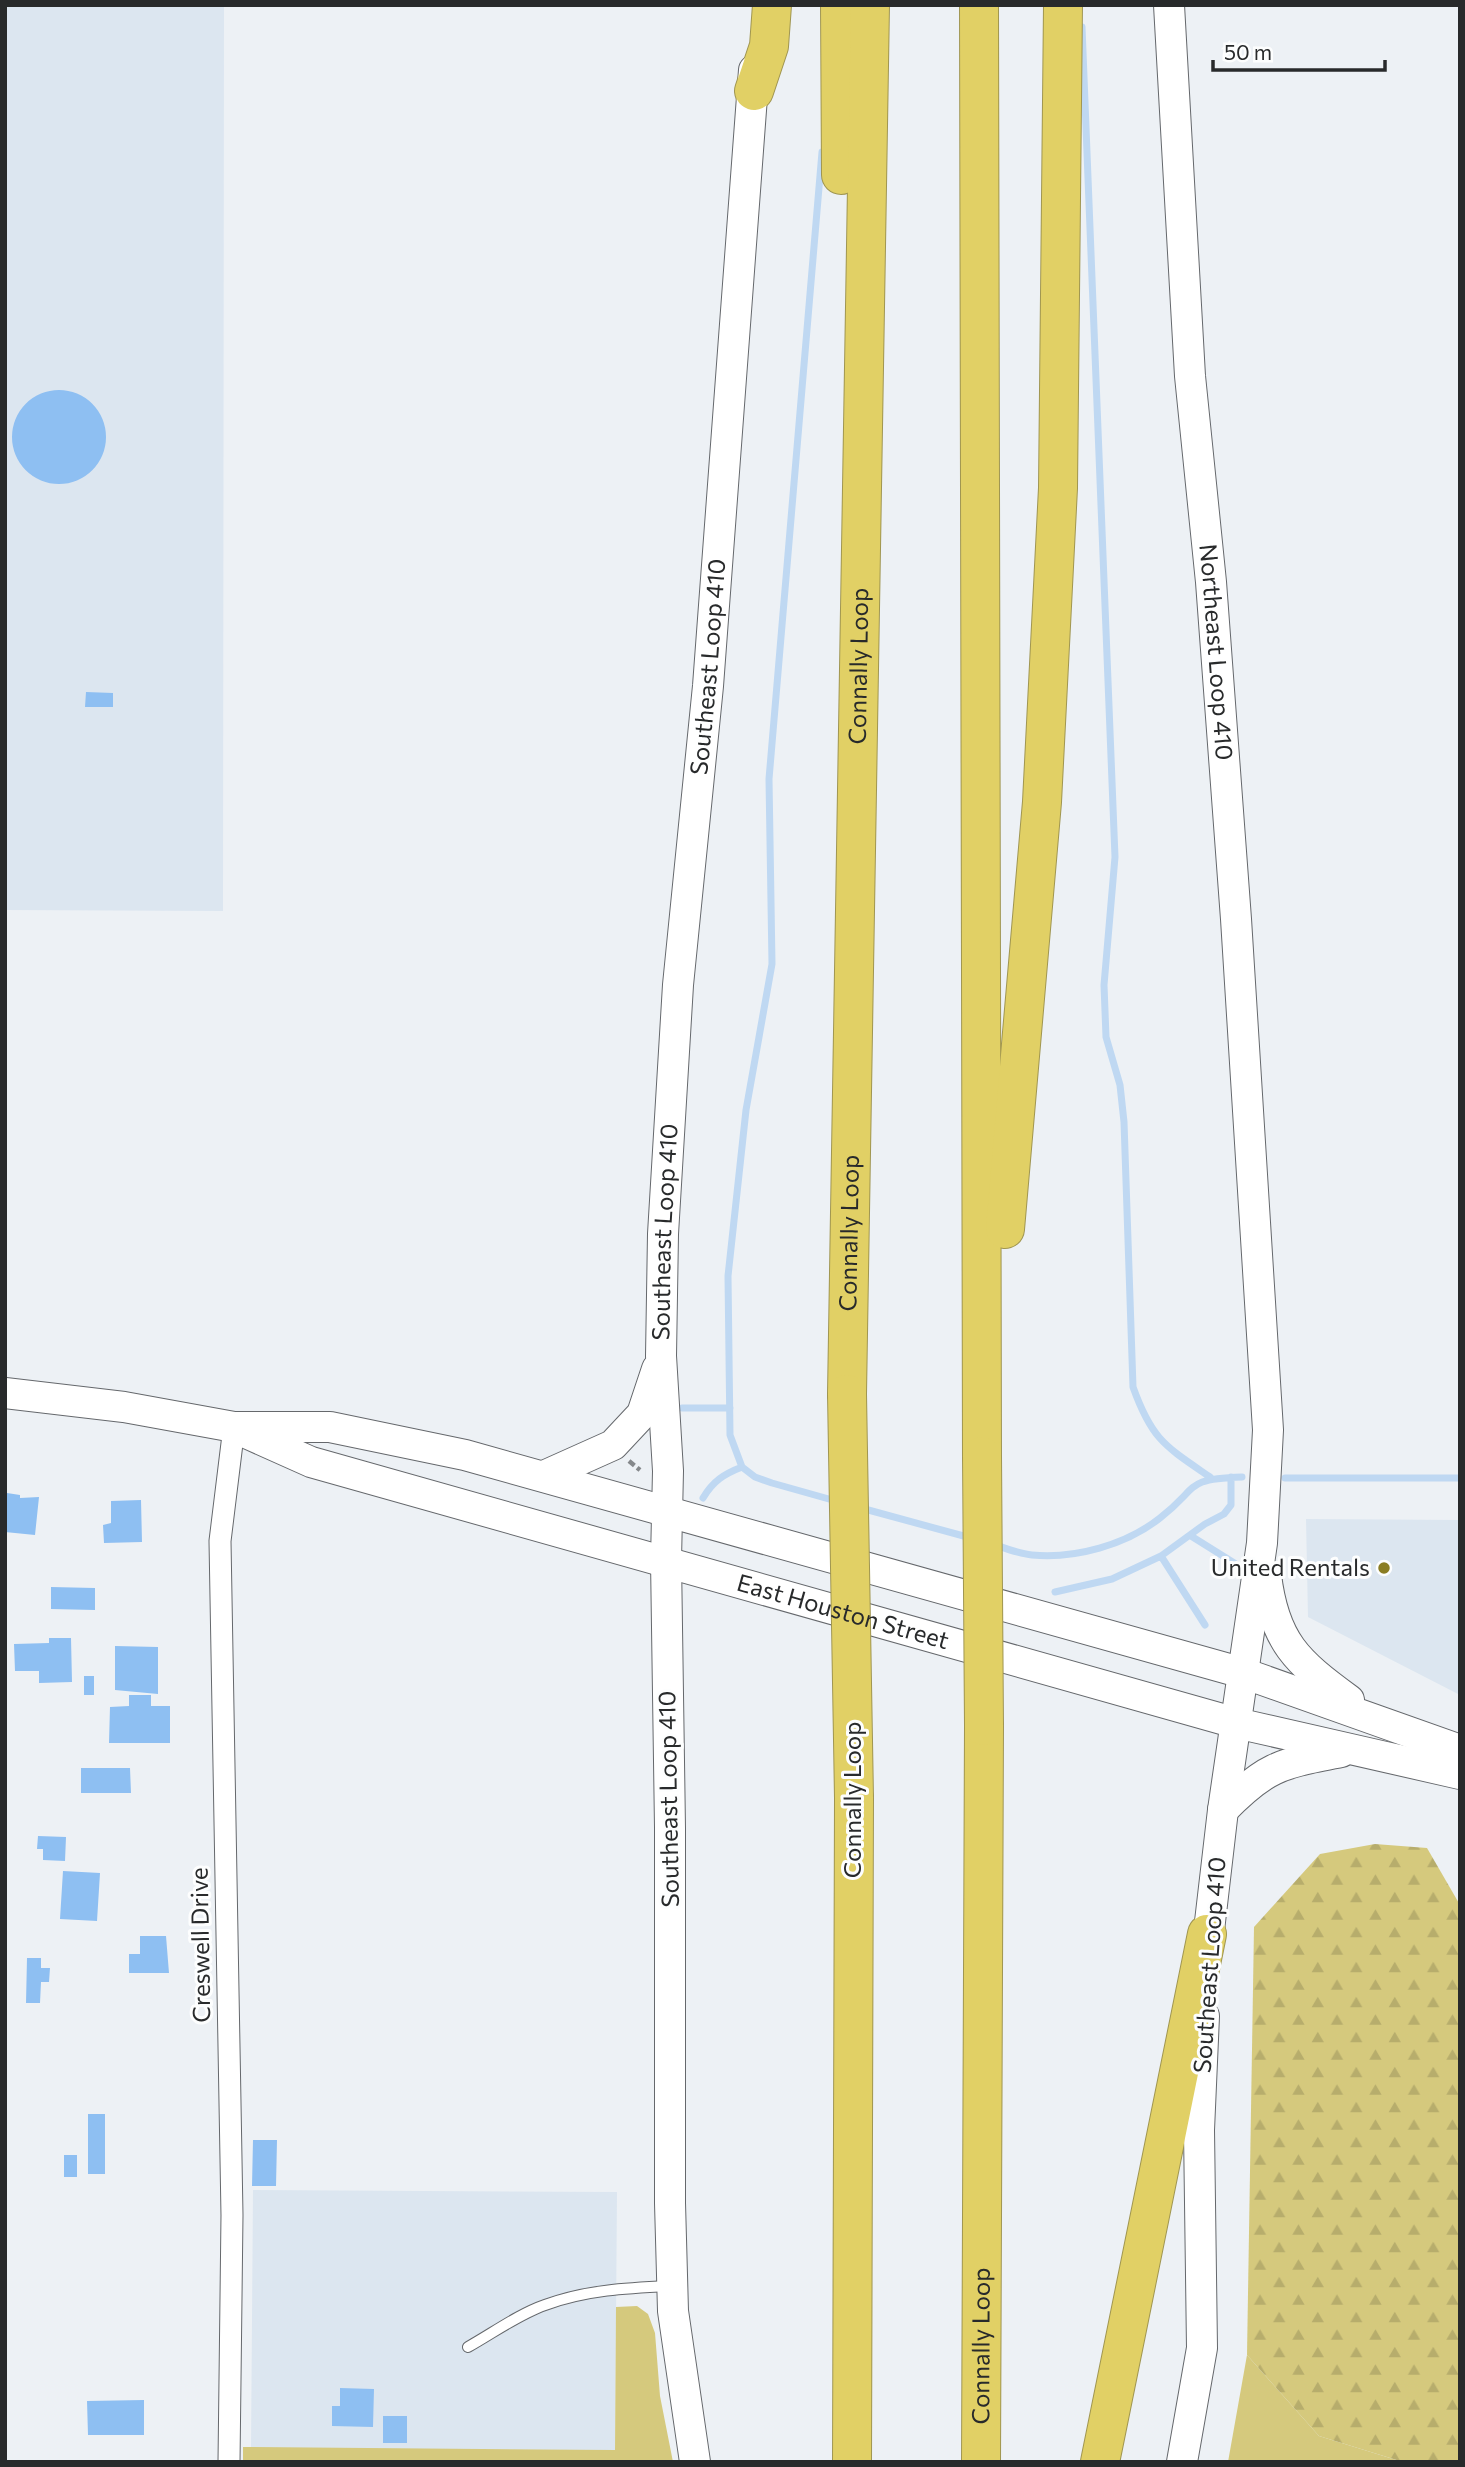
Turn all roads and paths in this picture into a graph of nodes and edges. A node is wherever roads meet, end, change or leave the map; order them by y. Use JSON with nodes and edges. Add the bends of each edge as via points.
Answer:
{"nodes":[{"id":1,"x":754,"y":5,"type":"edge"},
{"id":2,"x":772,"y":5,"type":"edge"},
{"id":3,"x":840,"y":5,"type":"edge"},
{"id":4,"x":870,"y":5,"type":"edge"},
{"id":5,"x":979,"y":5,"type":"edge"},
{"id":6,"x":1063,"y":5,"type":"edge"},
{"id":7,"x":1169,"y":5,"type":"edge"},
{"id":8,"x":754,"y":91,"type":"junction"},
{"id":9,"x":860,"y":566,"type":"junction"},
{"id":10,"x":983,"y":1290,"type":"junction"},
{"id":11,"x":1261,"y":1301,"type":"joint"},
{"id":12,"x":661,"y":1356,"type":"junction"},
{"id":13,"x":5,"y":1393,"type":"edge"},
{"id":14,"x":234,"y":1427,"type":"junction"},
{"id":15,"x":631,"y":1462,"type":"dead end"},
{"id":16,"x":630,"y":1471,"type":"dead end"},
{"id":17,"x":546,"y":1475,"type":"junction"},
{"id":18,"x":668,"y":1511,"type":"junction"},
{"id":19,"x":1262,"y":1543,"type":"junction"},
{"id":20,"x":666,"y":1560,"type":"junction"},
{"id":21,"x":1243,"y":1673,"type":"junction"},
{"id":22,"x":1377,"y":1721,"type":"junction"},
{"id":23,"x":1236,"y":1723,"type":"junction"},
{"id":24,"x":1353,"y":1749,"type":"junction"},
{"id":25,"x":1460,"y":1750,"type":"edge"},
{"id":26,"x":1460,"y":1774,"type":"edge"},
{"id":27,"x":1223,"y":1810,"type":"junction"},
{"id":28,"x":1207,"y":1934,"type":"junction"},
{"id":29,"x":672,"y":2286,"type":"junction"},
{"id":30,"x":468,"y":2347,"type":"dead end"},
{"id":31,"x":229,"y":2462,"type":"edge"},
{"id":32,"x":695,"y":2462,"type":"edge"},
{"id":33,"x":852,"y":2462,"type":"edge"},
{"id":34,"x":981,"y":2462,"type":"edge"},
{"id":35,"x":1100,"y":2462,"type":"edge"},
{"id":36,"x":1182,"y":2462,"type":"edge"}],
"edges":[{"from":1,"to":8,"type":"main road","name":"Southeast Loop 410"},
{"from":2,"to":8,"type":"highway","via":[[769,46]]},
{"from":3,"to":9,"type":"highway","via":[[843,404]]},
{"from":4,"to":9,"type":"highway","name":"Connally Loop"},
{"from":5,"to":10,"type":"highway","name":"Connally Loop"},
{"from":6,"to":10,"type":"highway","via":[[1058,488],[1042,802],[1003,1249]]},
{"from":7,"to":11,"type":"main road","name":"Northeast Loop 410","via":[[1190,376],[1212,595]]},
{"from":8,"to":12,"type":"main road","name":"Southeast Loop 410","via":[[708,686],[678,985],[663,1234]]},
{"from":9,"to":33,"type":"highway","name":"Connally Loop","bridge":true,"via":[[847,1394],[854,1798]]},
{"from":10,"to":34,"type":"highway","name":"Connally Loop","bridge":true},
{"from":11,"to":19,"type":"main road","name":"Southeast Loop 410","via":[[1268,1430]]},
{"from":12,"to":17,"type":"main road","via":[[642,1414],[613,1445]]},
{"from":12,"to":18,"type":"main road","name":"Southeast Loop 410"},
{"from":13,"to":14,"type":"main road","name":"East Houston Street","via":[[124,1407]]},
{"from":14,"to":17,"type":"main road","name":"East Houston Street","via":[[330,1427]]},
{"from":14,"to":20,"type":"main road","name":"East Houston Street","via":[[311,1462]]},
{"from":14,"to":31,"type":"street","name":"Creswell Drive","via":[[220,1541],[232,2216]]},
{"from":15,"to":16,"type":"path"},
{"from":17,"to":18,"type":"main road","name":"East Houston Street"},
{"from":18,"to":20,"type":"main road","name":"Southeast Loop 410"},
{"from":18,"to":21,"type":"main road","name":"East Houston Street"},
{"from":19,"to":21,"type":"main road","name":"Southeast Loop 410"},
{"from":19,"to":22,"type":"main road","via":[[1270,1605],[1285,1641],[1306,1669]]},
{"from":20,"to":23,"type":"main road","name":"East Houston Street"},
{"from":20,"to":29,"type":"main road","name":"Southeast Loop 410"},
{"from":21,"to":22,"type":"main road","name":"East Houston Street"},
{"from":21,"to":23,"type":"main road","name":"Southeast Loop 410"},
{"from":22,"to":25,"type":"main road","name":"East Houston Street"},
{"from":23,"to":24,"type":"main road","name":"East Houston Street"},
{"from":23,"to":27,"type":"main road","name":"Southeast Loop 410"},
{"from":24,"to":26,"type":"main road","name":"East Houston Street"},
{"from":24,"to":27,"type":"main road","via":[[1273,1768],[1248,1784]]},
{"from":27,"to":28,"type":"main road","name":"Southeast Loop 410"},
{"from":28,"to":35,"type":"highway"},
{"from":28,"to":36,"type":"main road","name":"Southeast Loop 410","via":[[1199,2130],[1202,2348]]},
{"from":29,"to":30,"type":"lane","via":[[616,2288],[553,2302]]},
{"from":29,"to":32,"type":"main road","name":"Southeast Loop 410","via":[[680,2377]]}]}
